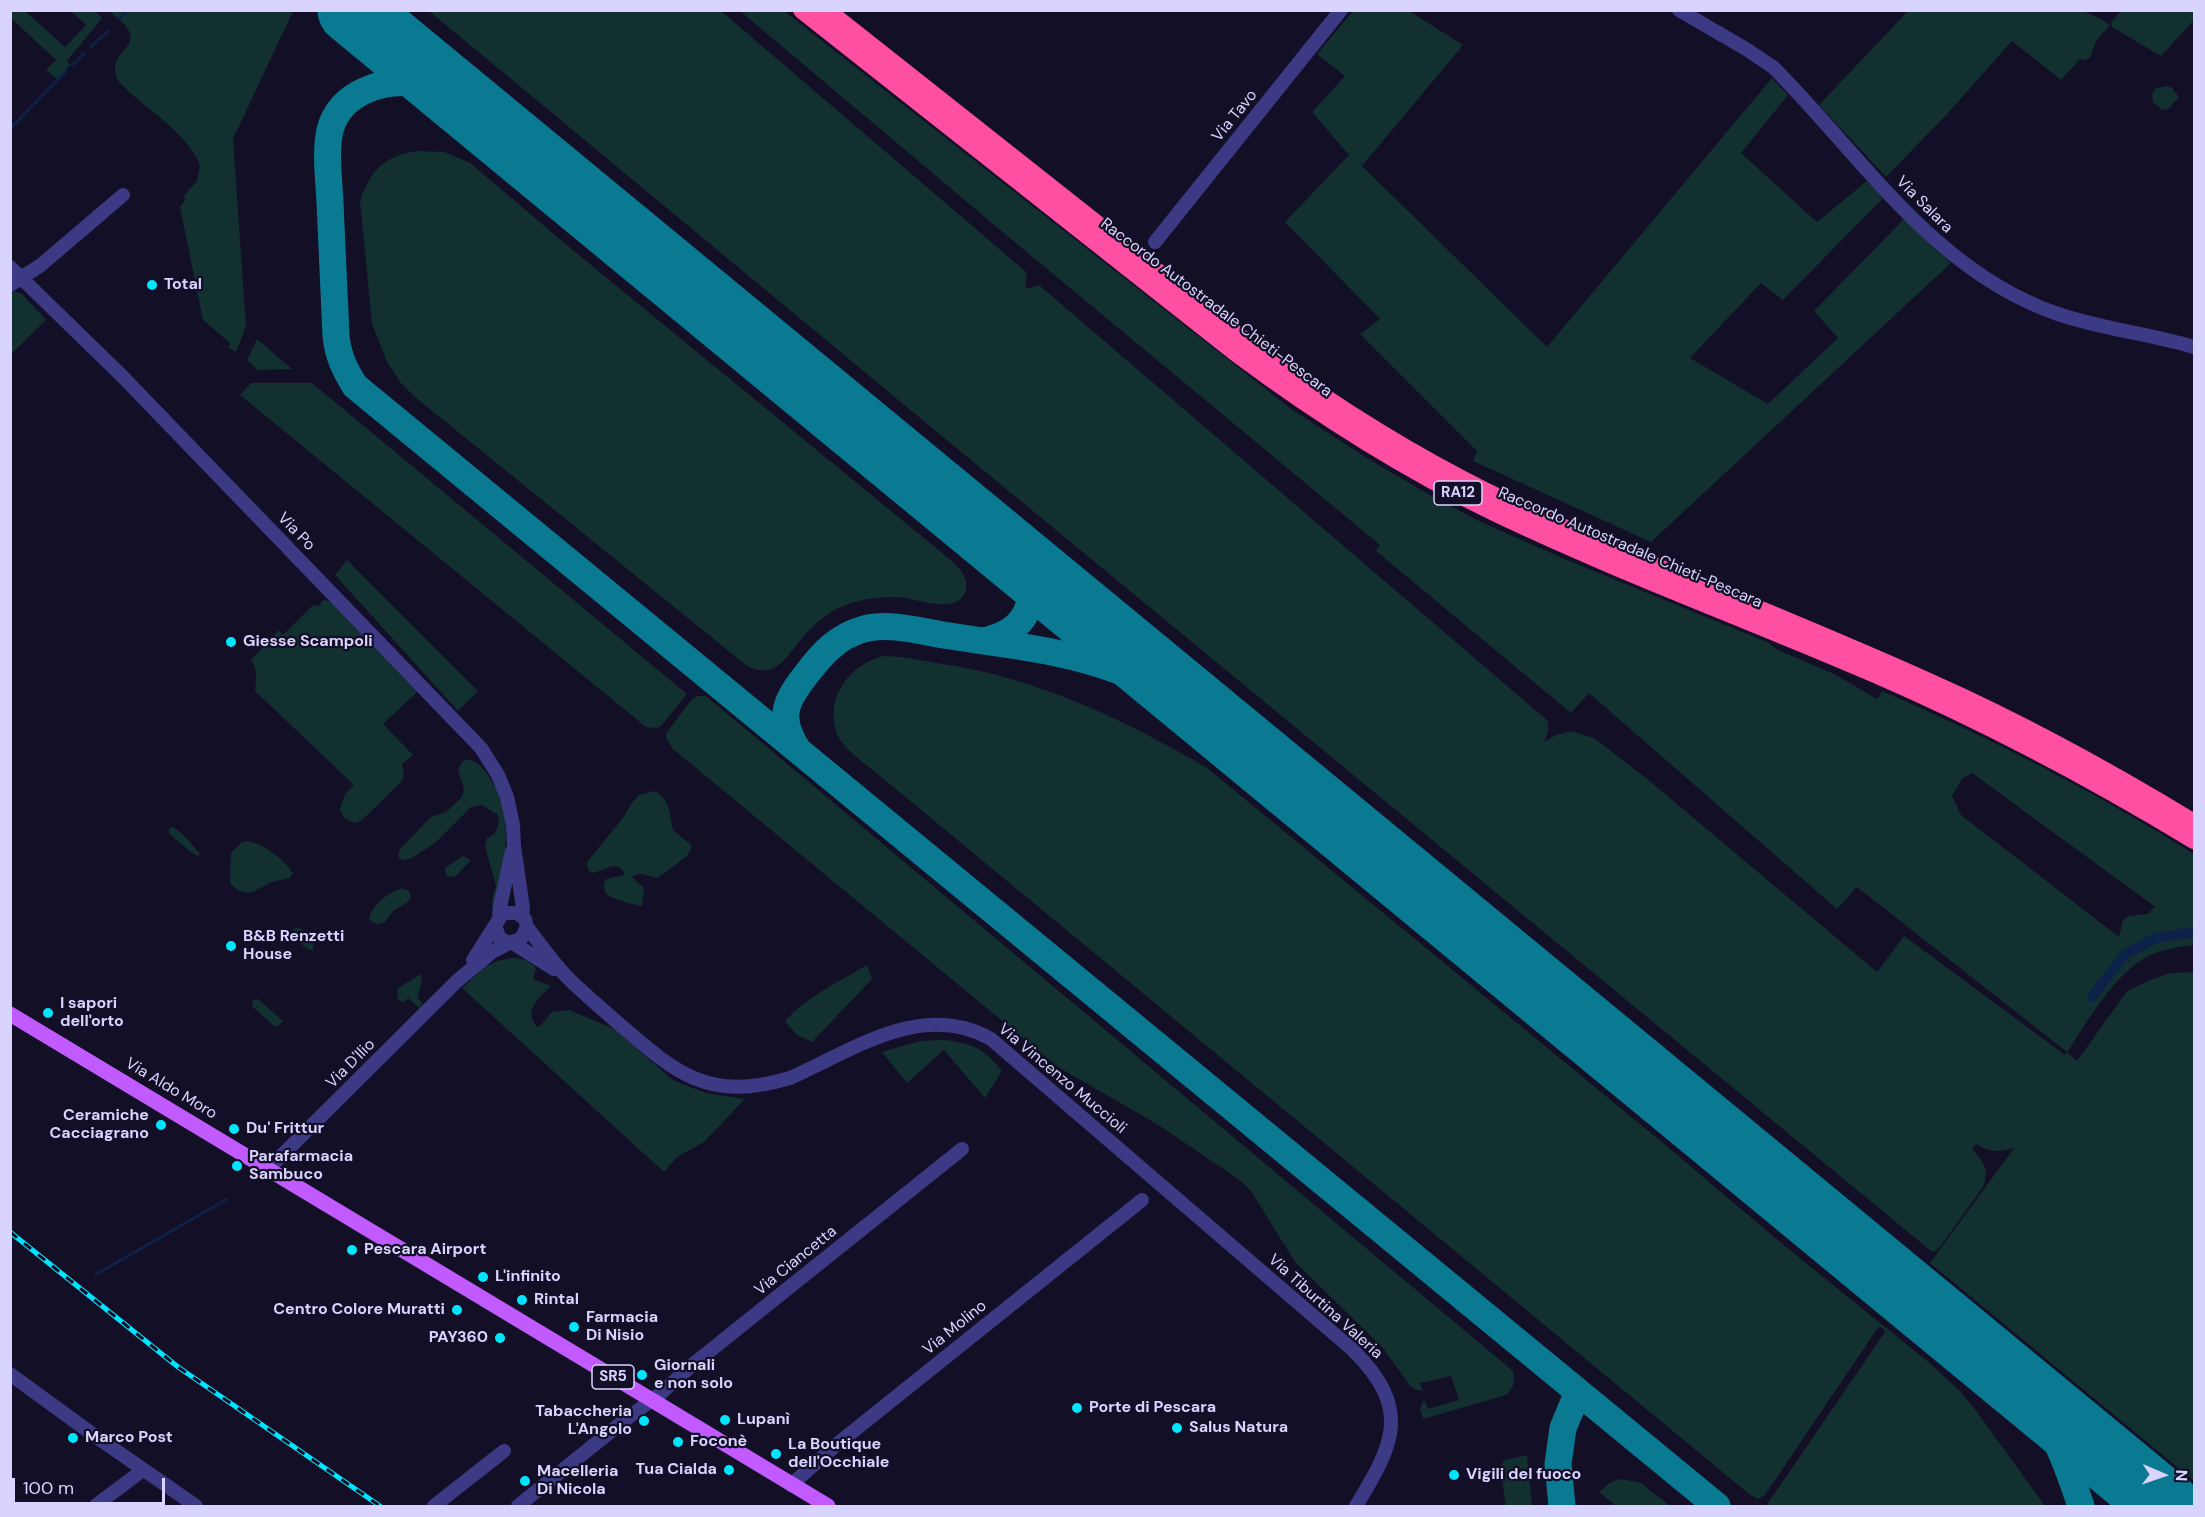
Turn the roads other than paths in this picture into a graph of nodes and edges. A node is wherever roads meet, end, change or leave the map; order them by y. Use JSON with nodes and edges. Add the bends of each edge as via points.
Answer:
{"nodes":[{"id":1,"x":802,"y":10,"type":"edge"},
{"id":2,"x":826,"y":10,"type":"edge"},
{"id":3,"x":1341,"y":10,"type":"edge"},
{"id":4,"x":1679,"y":10,"type":"edge"},
{"id":5,"x":123,"y":195,"type":"dead end"},
{"id":6,"x":1155,"y":242,"type":"dead end"},
{"id":7,"x":10,"y":267,"type":"edge"},
{"id":8,"x":16,"y":282,"type":"edge"},
{"id":9,"x":2193,"y":346,"type":"edge"},
{"id":10,"x":2194,"y":823,"type":"edge"},
{"id":11,"x":2194,"y":840,"type":"edge"},
{"id":12,"x":514,"y":846,"type":"junction"},
{"id":13,"x":497,"y":921,"type":"junction"},
{"id":14,"x":524,"y":921,"type":"junction"},
{"id":15,"x":511,"y":943,"type":"junction"},
{"id":16,"x":568,"y":978,"type":"junction"},
{"id":17,"x":457,"y":981,"type":"junction"},
{"id":18,"x":10,"y":1014,"type":"edge"},
{"id":19,"x":962,"y":1149,"type":"dead end"},
{"id":20,"x":268,"y":1169,"type":"junction"},
{"id":21,"x":1171,"y":1195,"type":"joint"},
{"id":22,"x":1142,"y":1200,"type":"dead end"},
{"id":23,"x":10,"y":1374,"type":"edge"},
{"id":24,"x":652,"y":1400,"type":"junction"},
{"id":25,"x":504,"y":1451,"type":"dead end"},
{"id":26,"x":143,"y":1470,"type":"junction"},
{"id":27,"x":791,"y":1485,"type":"junction"},
{"id":28,"x":94,"y":1506,"type":"edge"},
{"id":29,"x":196,"y":1506,"type":"edge"},
{"id":30,"x":434,"y":1506,"type":"edge"},
{"id":31,"x":518,"y":1506,"type":"edge"},
{"id":32,"x":828,"y":1506,"type":"edge"},
{"id":33,"x":1356,"y":1506,"type":"edge"}],
"edges":[{"from":1,"to":11,"type":"highway","name":"Raccordo Autostradale Chieti-Pescara","number":"RA12","via":[[1235,352],[1350,432],[1498,514],[1877,675],[2020,741]]},
{"from":2,"to":10,"type":"highway","name":"Raccordo Autostradale Chieti-Pescara","number":"RA12","via":[[1263,355],[1409,451],[1565,528],[1955,694],[2089,762]]},
{"from":3,"to":6,"type":"street","name":"Via Tavo"},
{"from":4,"to":9,"type":"street","name":"Via Salara","via":[[1773,67],[1922,228],[1983,276],[2058,314]]},
{"from":5,"to":8,"type":"street"},
{"from":7,"to":8,"type":"street","name":"Via Po"},
{"from":8,"to":12,"type":"street","name":"Via Po","via":[[122,376],[471,737],[505,791]]},
{"from":12,"to":13,"type":"street","name":"Via Po"},
{"from":12,"to":14,"type":"street","name":"Via Po"},
{"from":13,"to":14,"type":"street","via":[[508,912]]},
{"from":13,"to":15,"type":"street","via":[[497,935]]},
{"from":13,"to":17,"type":"street","name":"Via D'Ilio","via":[[482,949]]},
{"from":14,"to":15,"type":"street","via":[[524,936]]},
{"from":14,"to":16,"type":"street","name":"Via Vincenzo Muccioli"},
{"from":15,"to":16,"type":"street","name":"Via Vincenzo Muccioli"},
{"from":15,"to":17,"type":"street","name":"Via D'Ilio","via":[[484,957]]},
{"from":16,"to":21,"type":"street","name":"Via Vincenzo Muccioli","via":[[662,1060],[685,1074],[718,1085],[773,1083],[906,1028],[940,1023],[972,1029],[1009,1053]]},
{"from":17,"to":20,"type":"street","name":"Via D'Ilio"},
{"from":18,"to":20,"type":"main road","name":"Via Aldo Moro","number":"SR5"},
{"from":19,"to":24,"type":"street","name":"Via Ciancetta"},
{"from":20,"to":24,"type":"main road","name":"Via Aldo Moro","number":"SR5"},
{"from":21,"to":33,"type":"street","name":"Via Tiburtina Valeria","via":[[1353,1350],[1377,1377],[1388,1403],[1391,1431],[1385,1456]]},
{"from":22,"to":27,"type":"street","name":"Via Molino"},
{"from":23,"to":26,"type":"street"},
{"from":24,"to":27,"type":"main road","number":"SR5"},
{"from":24,"to":31,"type":"street","name":"Via Ciancetta"},
{"from":25,"to":30,"type":"street"},
{"from":26,"to":28,"type":"street"},
{"from":26,"to":29,"type":"street"},
{"from":27,"to":32,"type":"main road","number":"SR5"}]}
